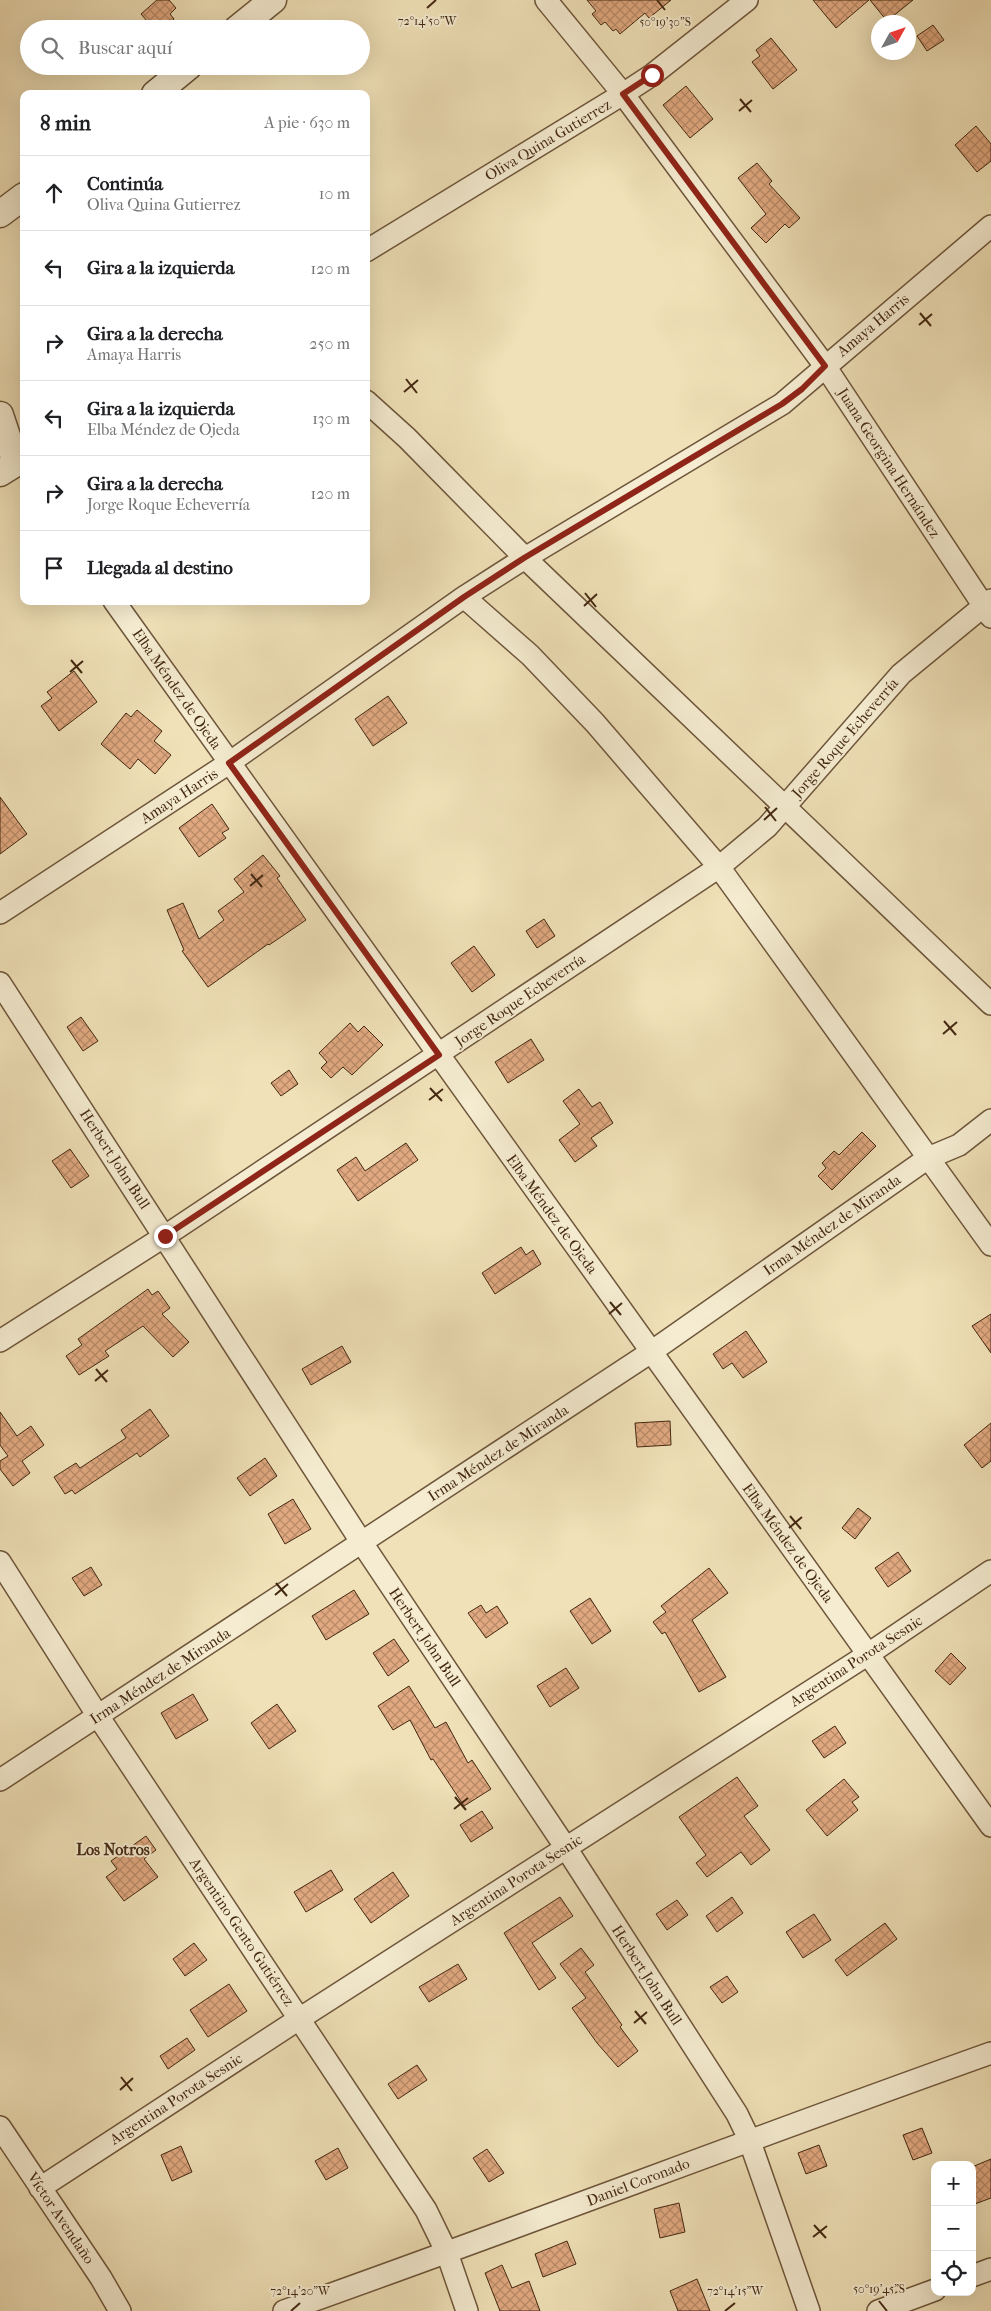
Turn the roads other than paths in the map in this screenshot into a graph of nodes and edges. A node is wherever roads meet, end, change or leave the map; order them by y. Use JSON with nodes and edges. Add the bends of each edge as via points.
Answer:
{"nodes":[{"id":1,"x":273,"y":0,"type":"edge"},
{"id":2,"x":546,"y":0,"type":"edge"},
{"id":3,"x":747,"y":0,"type":"edge"},
{"id":4,"x":248,"y":20,"type":"edge"},
{"id":5,"x":178,"y":75,"type":"edge"},
{"id":6,"x":160,"y":90,"type":"edge"},
{"id":7,"x":623,"y":94,"type":"junction"},
{"id":8,"x":20,"y":199,"type":"edge"},
{"id":9,"x":0,"y":214,"type":"edge"},
{"id":10,"x":991,"y":226,"type":"edge"},
{"id":11,"x":370,"y":249,"type":"edge"},
{"id":12,"x":825,"y":366,"type":"junction"},
{"id":13,"x":370,"y":405,"type":"edge"},
{"id":14,"x":0,"y":415,"type":"edge"},
{"id":15,"x":13,"y":470,"type":"edge"},
{"id":16,"x":524,"y":558,"type":"junction"},
{"id":17,"x":464,"y":597,"type":"junction"},
{"id":18,"x":117,"y":605,"type":"edge"},
{"id":19,"x":988,"y":608,"type":"edge"},
{"id":20,"x":229,"y":763,"type":"junction"},
{"id":21,"x":784,"y":807,"type":"junction"},
{"id":22,"x":718,"y":867,"type":"junction"},
{"id":23,"x":0,"y":913,"type":"edge"},
{"id":24,"x":0,"y":983,"type":"edge"},
{"id":25,"x":991,"y":1004,"type":"edge"},
{"id":26,"x":439,"y":1055,"type":"junction"},
{"id":27,"x":991,"y":1120,"type":"edge"},
{"id":28,"x":928,"y":1158,"type":"junction"},
{"id":29,"x":165,"y":1236,"type":"junction"},
{"id":30,"x":991,"y":1245,"type":"edge"},
{"id":31,"x":0,"y":1341,"type":"edge"},
{"id":32,"x":651,"y":1352,"type":"junction"},
{"id":33,"x":362,"y":1543,"type":"junction"},
{"id":34,"x":0,"y":1562,"type":"edge"},
{"id":35,"x":991,"y":1571,"type":"edge"},
{"id":36,"x":867,"y":1655,"type":"junction"},
{"id":37,"x":98,"y":1716,"type":"junction"},
{"id":38,"x":0,"y":1780,"type":"edge"},
{"id":39,"x":991,"y":1826,"type":"edge"},
{"id":40,"x":566,"y":1848,"type":"junction"},
{"id":41,"x":299,"y":2019,"type":"junction"},
{"id":42,"x":991,"y":2053,"type":"edge"},
{"id":43,"x":0,"y":2127,"type":"edge"},
{"id":44,"x":749,"y":2139,"type":"junction"},
{"id":45,"x":40,"y":2188,"type":"junction"},
{"id":46,"x":447,"y":2253,"type":"junction"},
{"id":47,"x":991,"y":2269,"type":"edge"},
{"id":48,"x":976,"y":2275,"type":"edge"},
{"id":49,"x":931,"y":2291,"type":"edge"},
{"id":50,"x":120,"y":2311,"type":"edge"},
{"id":51,"x":284,"y":2311,"type":"edge"},
{"id":52,"x":467,"y":2311,"type":"edge"},
{"id":53,"x":809,"y":2311,"type":"edge"},
{"id":54,"x":878,"y":2311,"type":"edge"}],
"edges":[{"from":1,"to":4,"type":"street"},
{"from":2,"to":7,"type":"street","name":"Juana Georgina Hernández"},
{"from":3,"to":7,"type":"street","name":"Oliva Quina Gutierrez"},
{"from":5,"to":6,"type":"street"},
{"from":7,"to":11,"type":"street","name":"Oliva Quina Gutierrez"},
{"from":7,"to":12,"type":"street","name":"Juana Georgina Hernández"},
{"from":8,"to":9,"type":"street"},
{"from":10,"to":12,"type":"street","name":"Amaya Harris"},
{"from":12,"to":16,"type":"street","name":"Amaya Harris","via":[[782,404]]},
{"from":12,"to":19,"type":"street","name":"Juana Georgina Hernández"},
{"from":13,"to":16,"type":"street"},
{"from":14,"to":15,"type":"street"},
{"from":16,"to":17,"type":"street","name":"Amaya Harris"},
{"from":16,"to":21,"type":"street"},
{"from":17,"to":20,"type":"street","name":"Amaya Harris"},
{"from":17,"to":22,"type":"street","via":[[530,655],[595,723]]},
{"from":18,"to":20,"type":"street","name":"Elba Méndez de Ojeda"},
{"from":19,"to":21,"type":"street","name":"Jorge Roque Echeverría","via":[[901,674]]},
{"from":20,"to":23,"type":"street","name":"Amaya Harris"},
{"from":20,"to":26,"type":"street","name":"Elba Méndez de Ojeda"},
{"from":21,"to":22,"type":"street","name":"Jorge Roque Echeverría","via":[[767,827]]},
{"from":21,"to":25,"type":"street"},
{"from":22,"to":26,"type":"street","name":"Jorge Roque Echeverría"},
{"from":22,"to":28,"type":"street"},
{"from":24,"to":29,"type":"street","name":"Herbert John Bull"},
{"from":26,"to":29,"type":"street","name":"Jorge Roque Echeverría"},
{"from":26,"to":32,"type":"street","name":"Elba Méndez de Ojeda"},
{"from":27,"to":28,"type":"street","name":"Irma Méndez de Miranda","via":[[959,1145]]},
{"from":28,"to":30,"type":"street"},
{"from":28,"to":32,"type":"street","name":"Irma Méndez de Miranda"},
{"from":29,"to":31,"type":"street","name":"Jorge Roque Echeverría"},
{"from":29,"to":33,"type":"street","name":"Herbert John Bull"},
{"from":32,"to":33,"type":"street","name":"Irma Méndez de Miranda"},
{"from":32,"to":36,"type":"street","name":"Elba Méndez de Ojeda"},
{"from":33,"to":37,"type":"street","name":"Irma Méndez de Miranda"},
{"from":33,"to":40,"type":"street","name":"Herbert John Bull"},
{"from":34,"to":37,"type":"street","name":"Argentino Gento Gutiérrez"},
{"from":35,"to":36,"type":"street","name":"Argentina Porota Sesnic"},
{"from":36,"to":39,"type":"street","name":"Elba Méndez de Ojeda"},
{"from":36,"to":40,"type":"street","name":"Argentina Porota Sesnic"},
{"from":37,"to":38,"type":"street","name":"Irma Méndez de Miranda"},
{"from":37,"to":41,"type":"street","name":"Argentino Gento Gutiérrez"},
{"from":40,"to":41,"type":"street","name":"Argentina Porota Sesnic"},
{"from":40,"to":44,"type":"street","name":"Herbert John Bull","via":[[737,2114]]},
{"from":41,"to":45,"type":"street","name":"Argentina Porota Sesnic"},
{"from":41,"to":46,"type":"street","name":"Argentino Gento Gutiérrez","via":[[417,2196]]},
{"from":42,"to":44,"type":"street","name":"Daniel Coronado"},
{"from":43,"to":45,"type":"street","name":"Víctor Avendaño"},
{"from":44,"to":46,"type":"street","name":"Daniel Coronado"},
{"from":44,"to":53,"type":"street","name":"Herbert John Bull"},
{"from":45,"to":50,"type":"street","name":"Víctor Avendaño"},
{"from":46,"to":51,"type":"street","name":"Daniel Coronado"},
{"from":46,"to":52,"type":"street","name":"Argentino Gento Gutiérrez"},
{"from":47,"to":48,"type":"street"},
{"from":49,"to":54,"type":"street"}]}
